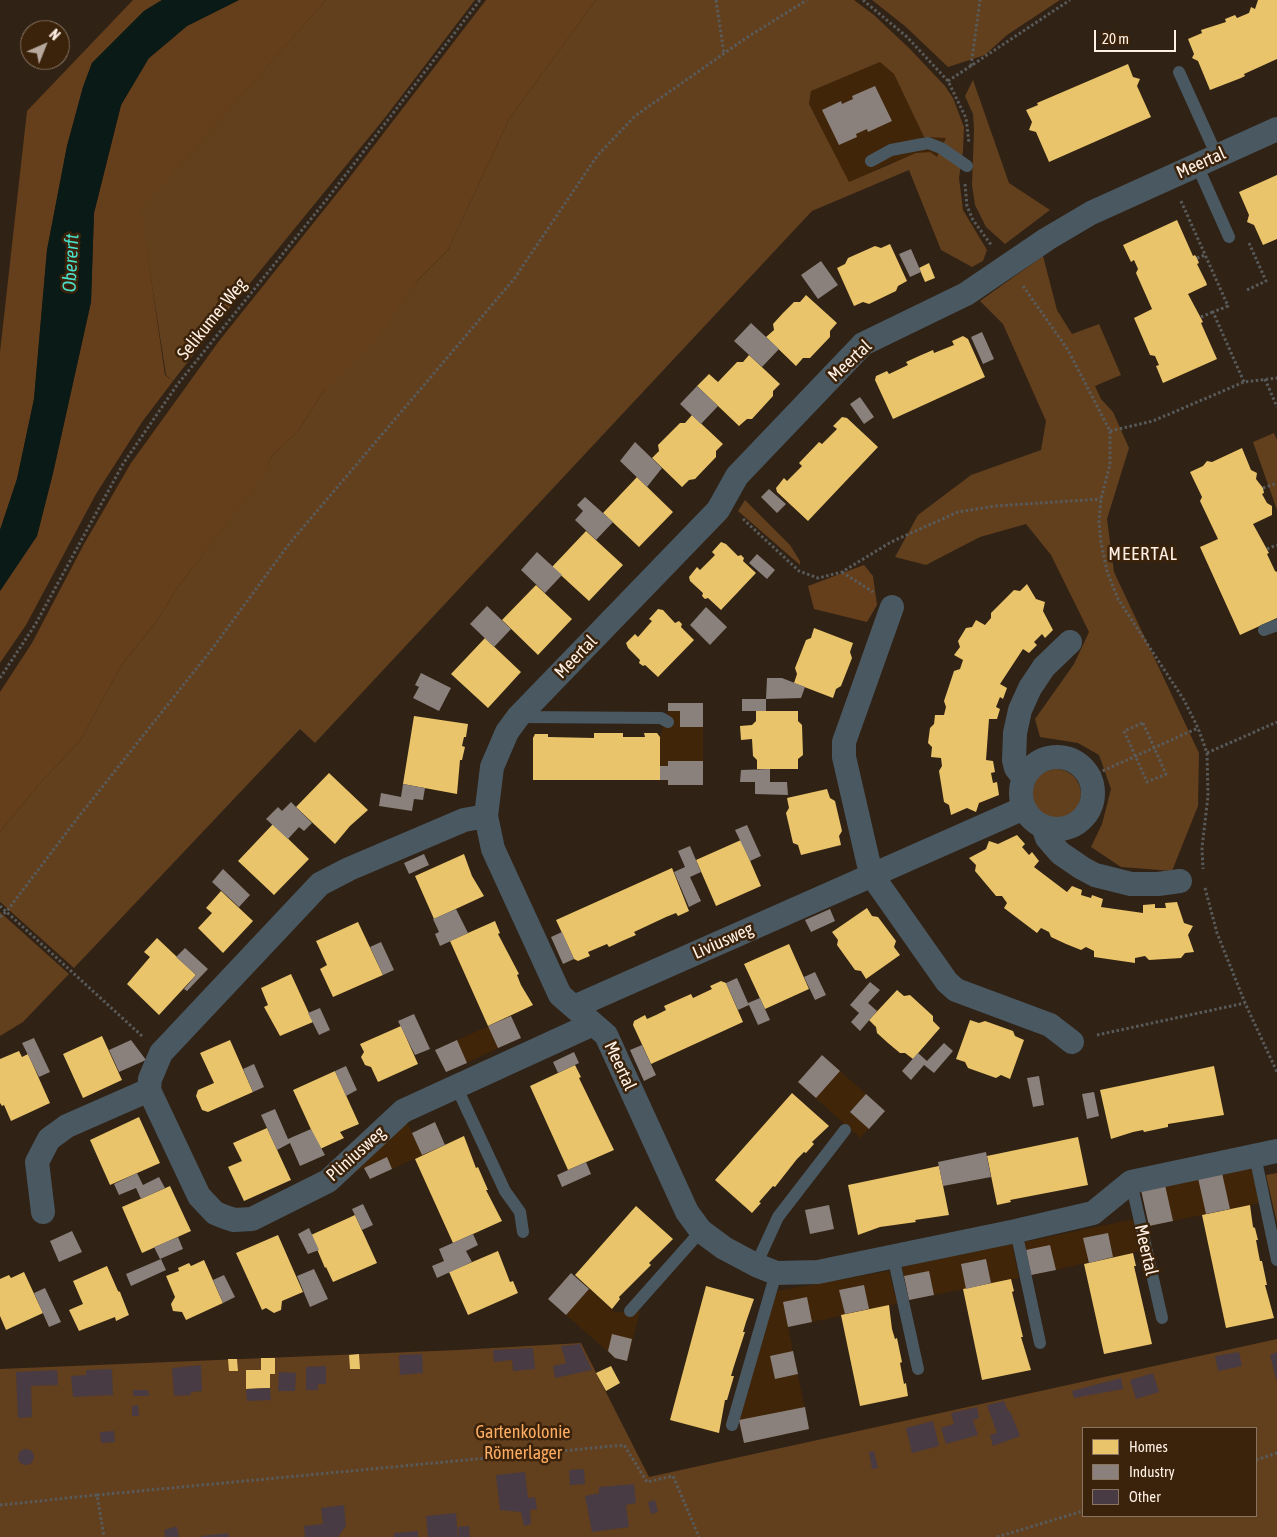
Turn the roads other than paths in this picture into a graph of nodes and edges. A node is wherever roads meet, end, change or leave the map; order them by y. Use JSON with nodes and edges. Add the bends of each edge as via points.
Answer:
{"nodes":[{"id":1,"x":1179,"y":72,"type":"dead end"},
{"id":2,"x":1277,"y":129,"type":"edge"},
{"id":3,"x":871,"y":161,"type":"dead end"},
{"id":4,"x":1207,"y":161,"type":"junction"},
{"id":5,"x":967,"y":166,"type":"road end"},
{"id":6,"x":1229,"y":237,"type":"dead end"},
{"id":7,"x":892,"y":607,"type":"road end"},
{"id":8,"x":1277,"y":625,"type":"edge"},
{"id":9,"x":1264,"y":630,"type":"dead end"},
{"id":10,"x":1070,"y":642,"type":"dead end"},
{"id":11,"x":518,"y":717,"type":"junction"},
{"id":12,"x":668,"y":722,"type":"dead end"},
{"id":13,"x":1024,"y":778,"type":"junction"},
{"id":14,"x":1024,"y":808,"type":"junction"},
{"id":15,"x":486,"y":816,"type":"junction"},
{"id":16,"x":1043,"y":826,"type":"junction"},
{"id":17,"x":871,"y":874,"type":"junction"},
{"id":18,"x":1180,"y":881,"type":"dead end"},
{"id":19,"x":574,"y":1007,"type":"junction"},
{"id":20,"x":593,"y":1024,"type":"junction"},
{"id":21,"x":1072,"y":1042,"type":"road end"},
{"id":22,"x":456,"y":1086,"type":"junction"},
{"id":23,"x":149,"y":1090,"type":"junction"},
{"id":24,"x":845,"y":1130,"type":"dead end"},
{"id":25,"x":1266,"y":1153,"type":"edge"},
{"id":26,"x":1131,"y":1182,"type":"junction"},
{"id":27,"x":43,"y":1212,"type":"dead end"},
{"id":28,"x":702,"y":1231,"type":"junction"},
{"id":29,"x":1016,"y":1231,"type":"junction"},
{"id":30,"x":523,"y":1232,"type":"dead end"},
{"id":31,"x":893,"y":1256,"type":"junction"},
{"id":32,"x":1277,"y":1260,"type":"edge"},
{"id":33,"x":766,"y":1269,"type":"junction"},
{"id":34,"x":630,"y":1311,"type":"dead end"},
{"id":35,"x":1162,"y":1318,"type":"dead end"},
{"id":36,"x":1040,"y":1343,"type":"dead end"},
{"id":37,"x":918,"y":1369,"type":"dead end"},
{"id":38,"x":732,"y":1424,"type":"dead end"}],
"edges":[{"from":1,"to":4,"type":"lane"},
{"from":2,"to":4,"type":"street","name":"Meertal"},
{"from":3,"to":5,"type":"lane","via":[[891,150],[928,143],[942,148]]},
{"from":4,"to":6,"type":"lane"},
{"from":4,"to":11,"type":"street","name":"Meertal","via":[[1092,213],[966,294],[863,344],[737,476],[718,510]]},
{"from":7,"to":17,"type":"street","via":[[844,742],[844,757]]},
{"from":8,"to":9,"type":"lane"},
{"from":10,"to":13,"type":"street","via":[[1044,667],[1020,710],[1014,760]]},
{"from":11,"to":12,"type":"lane","via":[[661,718]]},
{"from":11,"to":15,"type":"street","name":"Meertal","via":[[492,766]]},
{"from":13,"to":14,"type":"street","via":[[1021,793]]},
{"from":13,"to":16,"type":"street","via":[[1034,765],[1055,757],[1071,760],[1089,777],[1092,802],[1082,818],[1060,829]]},
{"from":14,"to":16,"type":"street"},
{"from":14,"to":17,"type":"street","name":"Liviusweg"},
{"from":15,"to":19,"type":"street","name":"Meertal","via":[[493,849],[560,996]]},
{"from":15,"to":23,"type":"street","via":[[464,820],[349,868],[320,884],[161,1053]]},
{"from":16,"to":18,"type":"street","via":[[1047,838],[1060,853],[1095,874],[1131,884]]},
{"from":17,"to":19,"type":"street","name":"Liviusweg"},
{"from":17,"to":21,"type":"street","via":[[947,982],[956,990],[1050,1025]]},
{"from":19,"to":20,"type":"street","name":"Meertal"},
{"from":20,"to":22,"type":"street","name":"Pliniusweg"},
{"from":20,"to":28,"type":"street","name":"Meertal","via":[[606,1035],[687,1212]]},
{"from":22,"to":23,"type":"street","name":"Pliniusweg","via":[[403,1111],[328,1181],[252,1219],[240,1220],[215,1213],[199,1196]]},
{"from":22,"to":30,"type":"lane","via":[[505,1191],[520,1212]]},
{"from":23,"to":27,"type":"street","via":[[67,1126],[49,1140],[37,1162]]},
{"from":24,"to":33,"type":"lane","via":[[778,1217]]},
{"from":25,"to":26,"type":"street","name":"Meertal"},
{"from":25,"to":32,"type":"lane","name":"Meertal"},
{"from":26,"to":29,"type":"street","name":"Meertal","via":[[1093,1213]]},
{"from":26,"to":35,"type":"lane","name":"Meertal"},
{"from":28,"to":33,"type":"street","name":"Meertal","via":[[724,1248]]},
{"from":28,"to":34,"type":"lane"},
{"from":29,"to":31,"type":"street","name":"Meertal"},
{"from":29,"to":36,"type":"lane"},
{"from":31,"to":33,"type":"street","name":"Meertal","via":[[818,1272]]},
{"from":31,"to":37,"type":"lane"},
{"from":33,"to":38,"type":"lane"}]}
